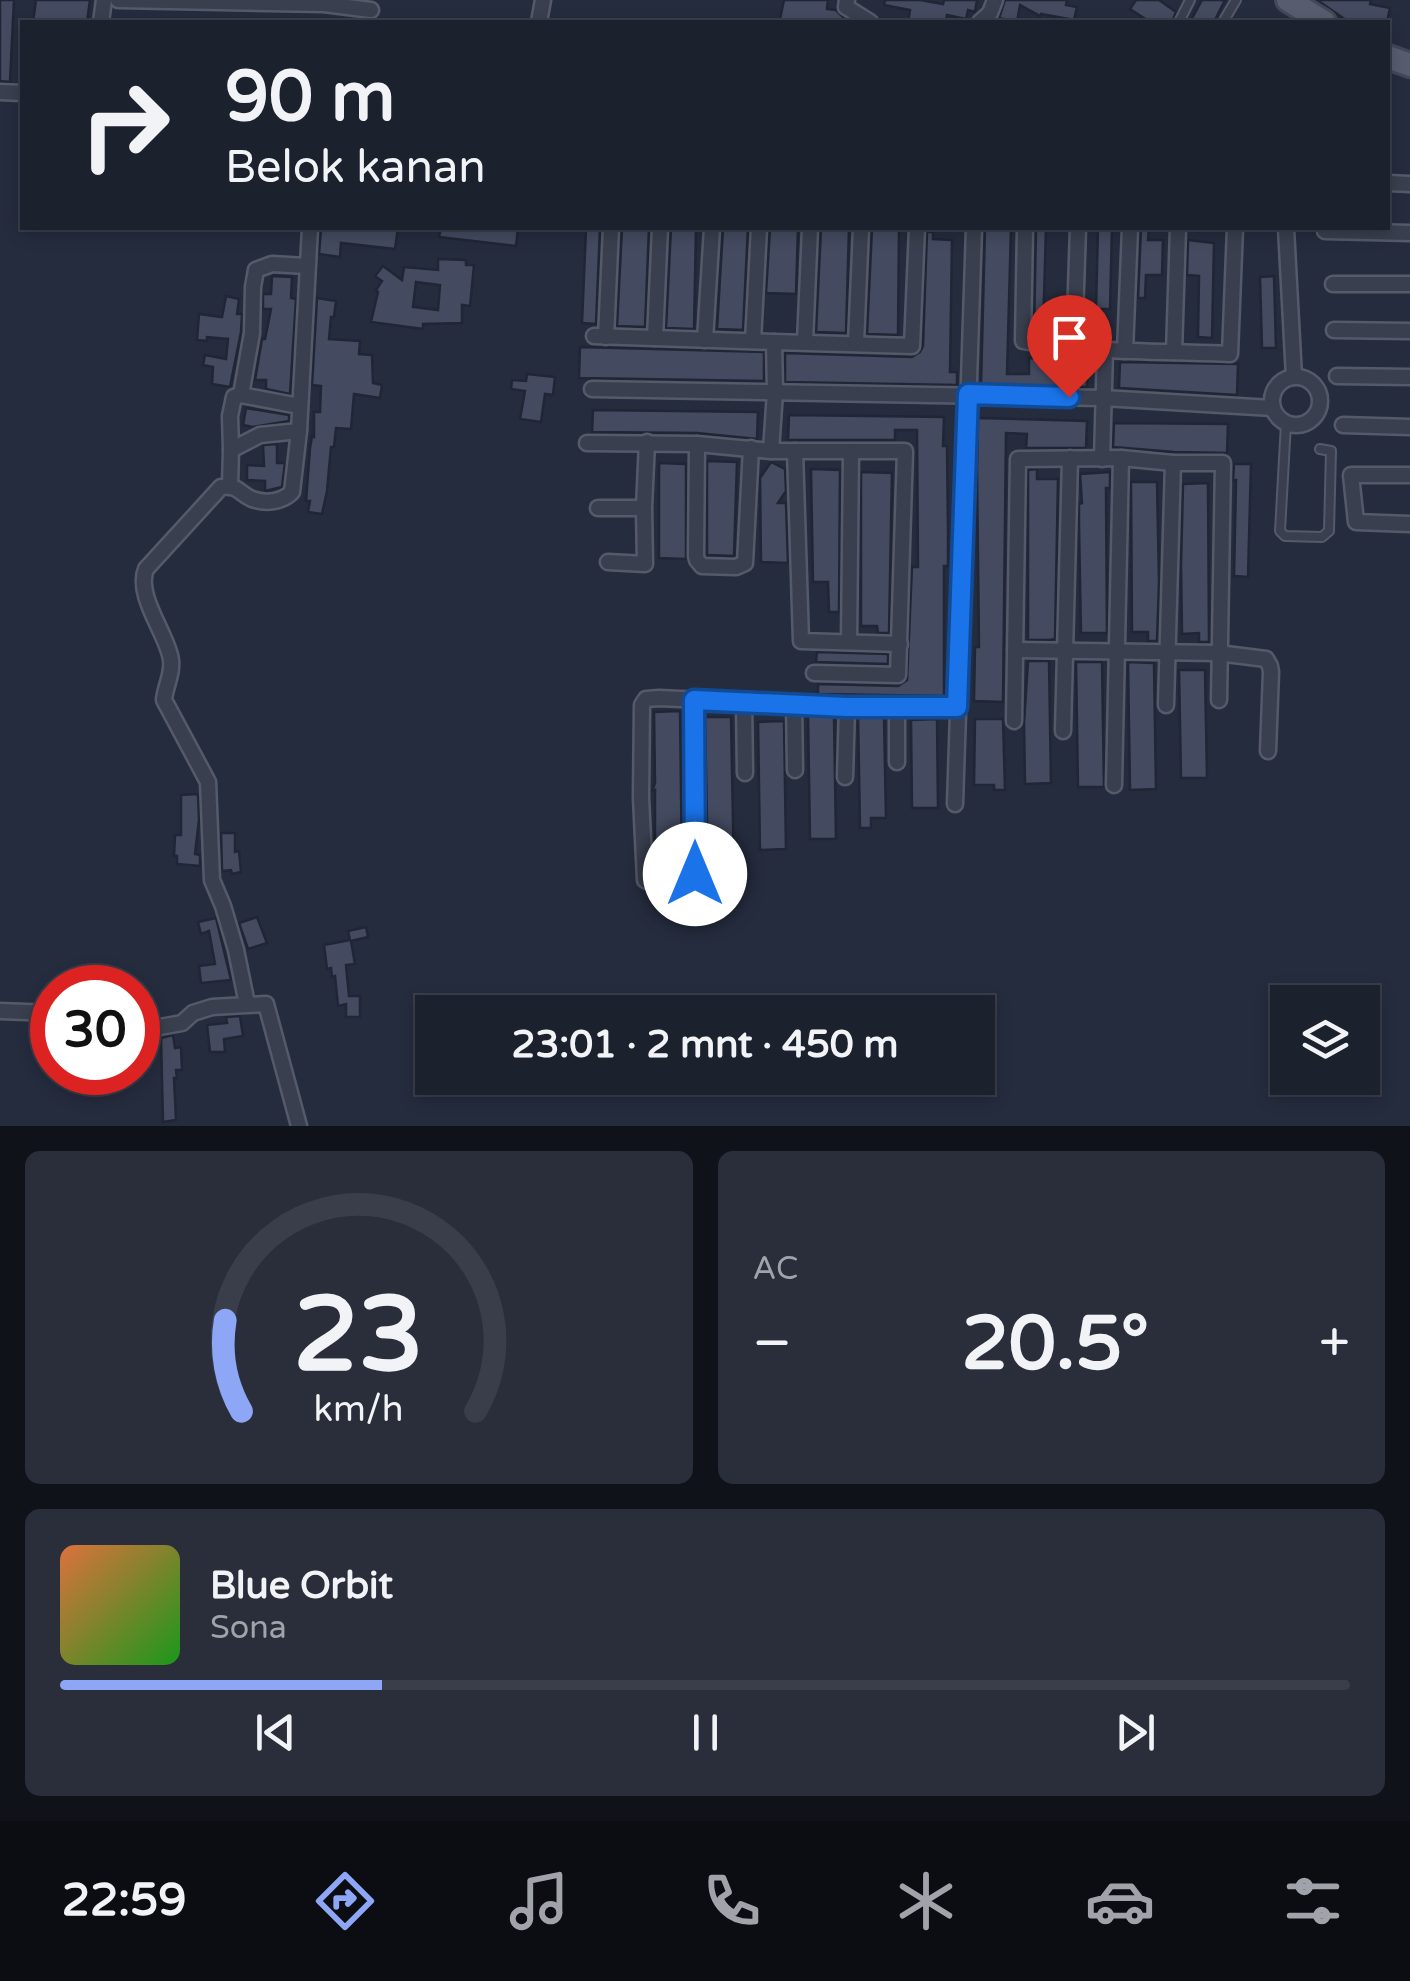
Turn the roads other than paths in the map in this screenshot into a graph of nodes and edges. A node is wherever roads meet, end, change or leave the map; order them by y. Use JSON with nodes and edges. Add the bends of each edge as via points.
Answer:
{"nodes":[{"id":1,"x":118,"y":0,"type":"edge"},
{"id":2,"x":847,"y":0,"type":"edge"},
{"id":3,"x":1288,"y":0,"type":"edge"},
{"id":4,"x":369,"y":11,"type":"edge"},
{"id":5,"x":867,"y":20,"type":"edge"},
{"id":6,"x":1316,"y":20,"type":"edge"},
{"id":7,"x":310,"y":230,"type":"edge"},
{"id":8,"x":611,"y":230,"type":"edge"},
{"id":9,"x":660,"y":230,"type":"edge"},
{"id":10,"x":712,"y":230,"type":"edge"},
{"id":11,"x":759,"y":230,"type":"edge"},
{"id":12,"x":810,"y":230,"type":"edge"},
{"id":13,"x":861,"y":230,"type":"edge"},
{"id":14,"x":917,"y":230,"type":"edge"},
{"id":15,"x":974,"y":230,"type":"edge"},
{"id":16,"x":1025,"y":230,"type":"edge"},
{"id":17,"x":1078,"y":230,"type":"edge"},
{"id":18,"x":1130,"y":230,"type":"edge"},
{"id":19,"x":1178,"y":230,"type":"edge"},
{"id":20,"x":1234,"y":230,"type":"edge"},
{"id":21,"x":1286,"y":230,"type":"edge"},
{"id":22,"x":1325,"y":231,"type":"dead end"},
{"id":23,"x":1410,"y":233,"type":"edge"},
{"id":24,"x":306,"y":266,"type":"junction"},
{"id":25,"x":1333,"y":284,"type":"dead end"},
{"id":26,"x":1410,"y":284,"type":"edge"},
{"id":27,"x":1334,"y":330,"type":"dead end"},
{"id":28,"x":1410,"y":331,"type":"edge"},
{"id":29,"x":655,"y":338,"type":"junction"},
{"id":30,"x":705,"y":340,"type":"junction"},
{"id":31,"x":753,"y":340,"type":"junction"},
{"id":32,"x":774,"y":342,"type":"junction"},
{"id":33,"x":805,"y":342,"type":"junction"},
{"id":34,"x":856,"y":343,"type":"junction"},
{"id":35,"x":1074,"y":348,"type":"junction"},
{"id":36,"x":1105,"y":350,"type":"junction"},
{"id":37,"x":1126,"y":350,"type":"junction"},
{"id":38,"x":1174,"y":352,"type":"junction"},
{"id":39,"x":1337,"y":376,"type":"dead end"},
{"id":40,"x":1294,"y":377,"type":"junction"},
{"id":41,"x":1410,"y":377,"type":"edge"},
{"id":42,"x":592,"y":389,"type":"dead end"},
{"id":43,"x":775,"y":392,"type":"junction"},
{"id":44,"x":968,"y":394,"type":"junction"},
{"id":45,"x":241,"y":395,"type":"junction"},
{"id":46,"x":1103,"y":398,"type":"junction"},
{"id":47,"x":299,"y":406,"type":"junction"},
{"id":48,"x":1273,"y":408,"type":"junction"},
{"id":49,"x":1286,"y":423,"type":"junction"},
{"id":50,"x":1343,"y":425,"type":"dead end"},
{"id":51,"x":1410,"y":427,"type":"edge"},
{"id":52,"x":299,"y":432,"type":"junction"},
{"id":53,"x":647,"y":442,"type":"junction"},
{"id":54,"x":587,"y":443,"type":"dead end"},
{"id":55,"x":697,"y":444,"type":"junction"},
{"id":56,"x":751,"y":448,"type":"junction"},
{"id":57,"x":1320,"y":449,"type":"dead end"},
{"id":58,"x":232,"y":450,"type":"junction"},
{"id":59,"x":771,"y":451,"type":"junction"},
{"id":60,"x":796,"y":451,"type":"junction"},
{"id":61,"x":851,"y":452,"type":"junction"},
{"id":62,"x":1070,"y":458,"type":"junction"},
{"id":63,"x":1102,"y":458,"type":"junction"},
{"id":64,"x":1121,"y":458,"type":"junction"},
{"id":65,"x":1174,"y":463,"type":"junction"},
{"id":66,"x":1410,"y":476,"type":"edge"},
{"id":67,"x":230,"y":486,"type":"junction"},
{"id":68,"x":598,"y":508,"type":"dead end"},
{"id":69,"x":644,"y":508,"type":"junction"},
{"id":70,"x":1410,"y":524,"type":"edge"},
{"id":71,"x":608,"y":562,"type":"dead end"},
{"id":72,"x":849,"y":641,"type":"junction"},
{"id":73,"x":900,"y":644,"type":"junction"},
{"id":74,"x":1015,"y":650,"type":"junction"},
{"id":75,"x":1065,"y":652,"type":"junction"},
{"id":76,"x":1118,"y":652,"type":"junction"},
{"id":77,"x":1167,"y":652,"type":"junction"},
{"id":78,"x":1218,"y":652,"type":"junction"},
{"id":79,"x":814,"y":673,"type":"dead end"},
{"id":80,"x":694,"y":700,"type":"junction"},
{"id":81,"x":1218,"y":700,"type":"dead end"},
{"id":82,"x":744,"y":701,"type":"junction"},
{"id":83,"x":794,"y":703,"type":"junction"},
{"id":84,"x":1166,"y":705,"type":"dead end"},
{"id":85,"x":847,"y":707,"type":"junction"},
{"id":86,"x":897,"y":707,"type":"junction"},
{"id":87,"x":957,"y":707,"type":"junction"},
{"id":88,"x":1014,"y":721,"type":"dead end"},
{"id":89,"x":1063,"y":730,"type":"dead end"},
{"id":90,"x":1268,"y":751,"type":"dead end"},
{"id":91,"x":897,"y":762,"type":"dead end"},
{"id":92,"x":795,"y":770,"type":"dead end"},
{"id":93,"x":745,"y":773,"type":"dead end"},
{"id":94,"x":845,"y":777,"type":"dead end"},
{"id":95,"x":1114,"y":785,"type":"dead end"},
{"id":96,"x":955,"y":804,"type":"dead end"},
{"id":97,"x":247,"y":1004,"type":"junction"},
{"id":98,"x":0,"y":1010,"type":"edge"},
{"id":99,"x":30,"y":1012,"type":"edge"},
{"id":100,"x":160,"y":1027,"type":"edge"},
{"id":101,"x":300,"y":1126,"type":"edge"}],
"edges":[{"from":1,"to":4,"type":"street","via":[[324,4]]},
{"from":2,"to":5,"type":"street","via":[[846,7]]},
{"from":3,"to":6,"type":"main road"},
{"from":7,"to":24,"type":"street"},
{"from":8,"to":29,"type":"street","via":[[600,336]]},
{"from":9,"to":29,"type":"street"},
{"from":10,"to":30,"type":"street"},
{"from":11,"to":31,"type":"street"},
{"from":12,"to":33,"type":"street"},
{"from":13,"to":34,"type":"street"},
{"from":14,"to":34,"type":"street","via":[[912,346]]},
{"from":15,"to":44,"type":"street"},
{"from":16,"to":35,"type":"street","via":[[1023,341]]},
{"from":17,"to":35,"type":"street"},
{"from":18,"to":37,"type":"street"},
{"from":19,"to":38,"type":"street"},
{"from":20,"to":38,"type":"street","via":[[1230,354]]},
{"from":21,"to":40,"type":"street"},
{"from":22,"to":23,"type":"street"},
{"from":24,"to":45,"type":"street","via":[[256,270]]},
{"from":24,"to":47,"type":"street"},
{"from":25,"to":26,"type":"street"},
{"from":27,"to":28,"type":"street"},
{"from":29,"to":30,"type":"street"},
{"from":30,"to":31,"type":"street"},
{"from":31,"to":32,"type":"street"},
{"from":32,"to":33,"type":"street"},
{"from":32,"to":43,"type":"street"},
{"from":33,"to":34,"type":"street"},
{"from":35,"to":36,"type":"street"},
{"from":36,"to":37,"type":"street"},
{"from":36,"to":46,"type":"street"},
{"from":37,"to":38,"type":"street"},
{"from":39,"to":41,"type":"street"},
{"from":40,"to":48,"type":"street","via":[[1274,391]]},
{"from":40,"to":49,"type":"street","via":[[1314,385],[1320,402],[1304,424]]},
{"from":42,"to":43,"type":"street"},
{"from":43,"to":44,"type":"street"},
{"from":43,"to":59,"type":"street"},
{"from":44,"to":46,"type":"street"},
{"from":44,"to":87,"type":"street"},
{"from":45,"to":47,"type":"street"},
{"from":45,"to":58,"type":"street","via":[[232,402]]},
{"from":46,"to":48,"type":"street"},
{"from":46,"to":63,"type":"street"},
{"from":47,"to":52,"type":"street"},
{"from":48,"to":49,"type":"street"},
{"from":49,"to":57,"type":"lane","via":[[1280,530],[1285,536],[1322,537],[1329,531],[1331,451]]},
{"from":50,"to":51,"type":"street"},
{"from":52,"to":58,"type":"street","via":[[260,434]]},
{"from":52,"to":67,"type":"street","via":[[286,498],[250,498]]},
{"from":53,"to":54,"type":"street"},
{"from":53,"to":55,"type":"street"},
{"from":53,"to":69,"type":"street"},
{"from":55,"to":56,"type":"street"},
{"from":55,"to":56,"type":"street","via":[[696,556],[702,566],[745,563]]},
{"from":56,"to":59,"type":"street"},
{"from":58,"to":67,"type":"street"},
{"from":59,"to":60,"type":"street"},
{"from":60,"to":61,"type":"street"},
{"from":60,"to":72,"type":"street","via":[[801,641]]},
{"from":61,"to":72,"type":"street"},
{"from":61,"to":73,"type":"street","via":[[905,451]]},
{"from":62,"to":63,"type":"street"},
{"from":62,"to":74,"type":"street","via":[[1018,458]]},
{"from":62,"to":75,"type":"street"},
{"from":63,"to":64,"type":"street"},
{"from":64,"to":65,"type":"street"},
{"from":64,"to":76,"type":"street"},
{"from":65,"to":77,"type":"street"},
{"from":65,"to":78,"type":"street","via":[[1223,464]]},
{"from":66,"to":70,"type":"street","via":[[1352,476],[1356,522]]},
{"from":67,"to":97,"type":"street","via":[[221,487],[143,578],[171,659],[164,700],[208,782],[212,880]]},
{"from":68,"to":69,"type":"street"},
{"from":69,"to":71,"type":"street","via":[[645,564]]},
{"from":72,"to":73,"type":"street"},
{"from":73,"to":79,"type":"street","via":[[898,675]]},
{"from":74,"to":75,"type":"street"},
{"from":74,"to":88,"type":"street"},
{"from":75,"to":76,"type":"street"},
{"from":75,"to":89,"type":"street"},
{"from":76,"to":77,"type":"street"},
{"from":76,"to":95,"type":"street"},
{"from":77,"to":78,"type":"street"},
{"from":77,"to":84,"type":"street"},
{"from":78,"to":81,"type":"street"},
{"from":78,"to":90,"type":"street","via":[[1259,657],[1270,666]]},
{"from":80,"to":80,"type":"street","via":[[694,878],[648,884],[640,798],[642,703]]},
{"from":80,"to":82,"type":"street"},
{"from":82,"to":83,"type":"street"},
{"from":82,"to":93,"type":"street"},
{"from":83,"to":85,"type":"street"},
{"from":83,"to":92,"type":"street"},
{"from":85,"to":86,"type":"street"},
{"from":85,"to":94,"type":"street"},
{"from":86,"to":87,"type":"street"},
{"from":86,"to":91,"type":"street"},
{"from":87,"to":96,"type":"street"},
{"from":97,"to":100,"type":"street","via":[[212,1007]]},
{"from":97,"to":101,"type":"street","via":[[266,1004]]},
{"from":98,"to":99,"type":"street"}]}
